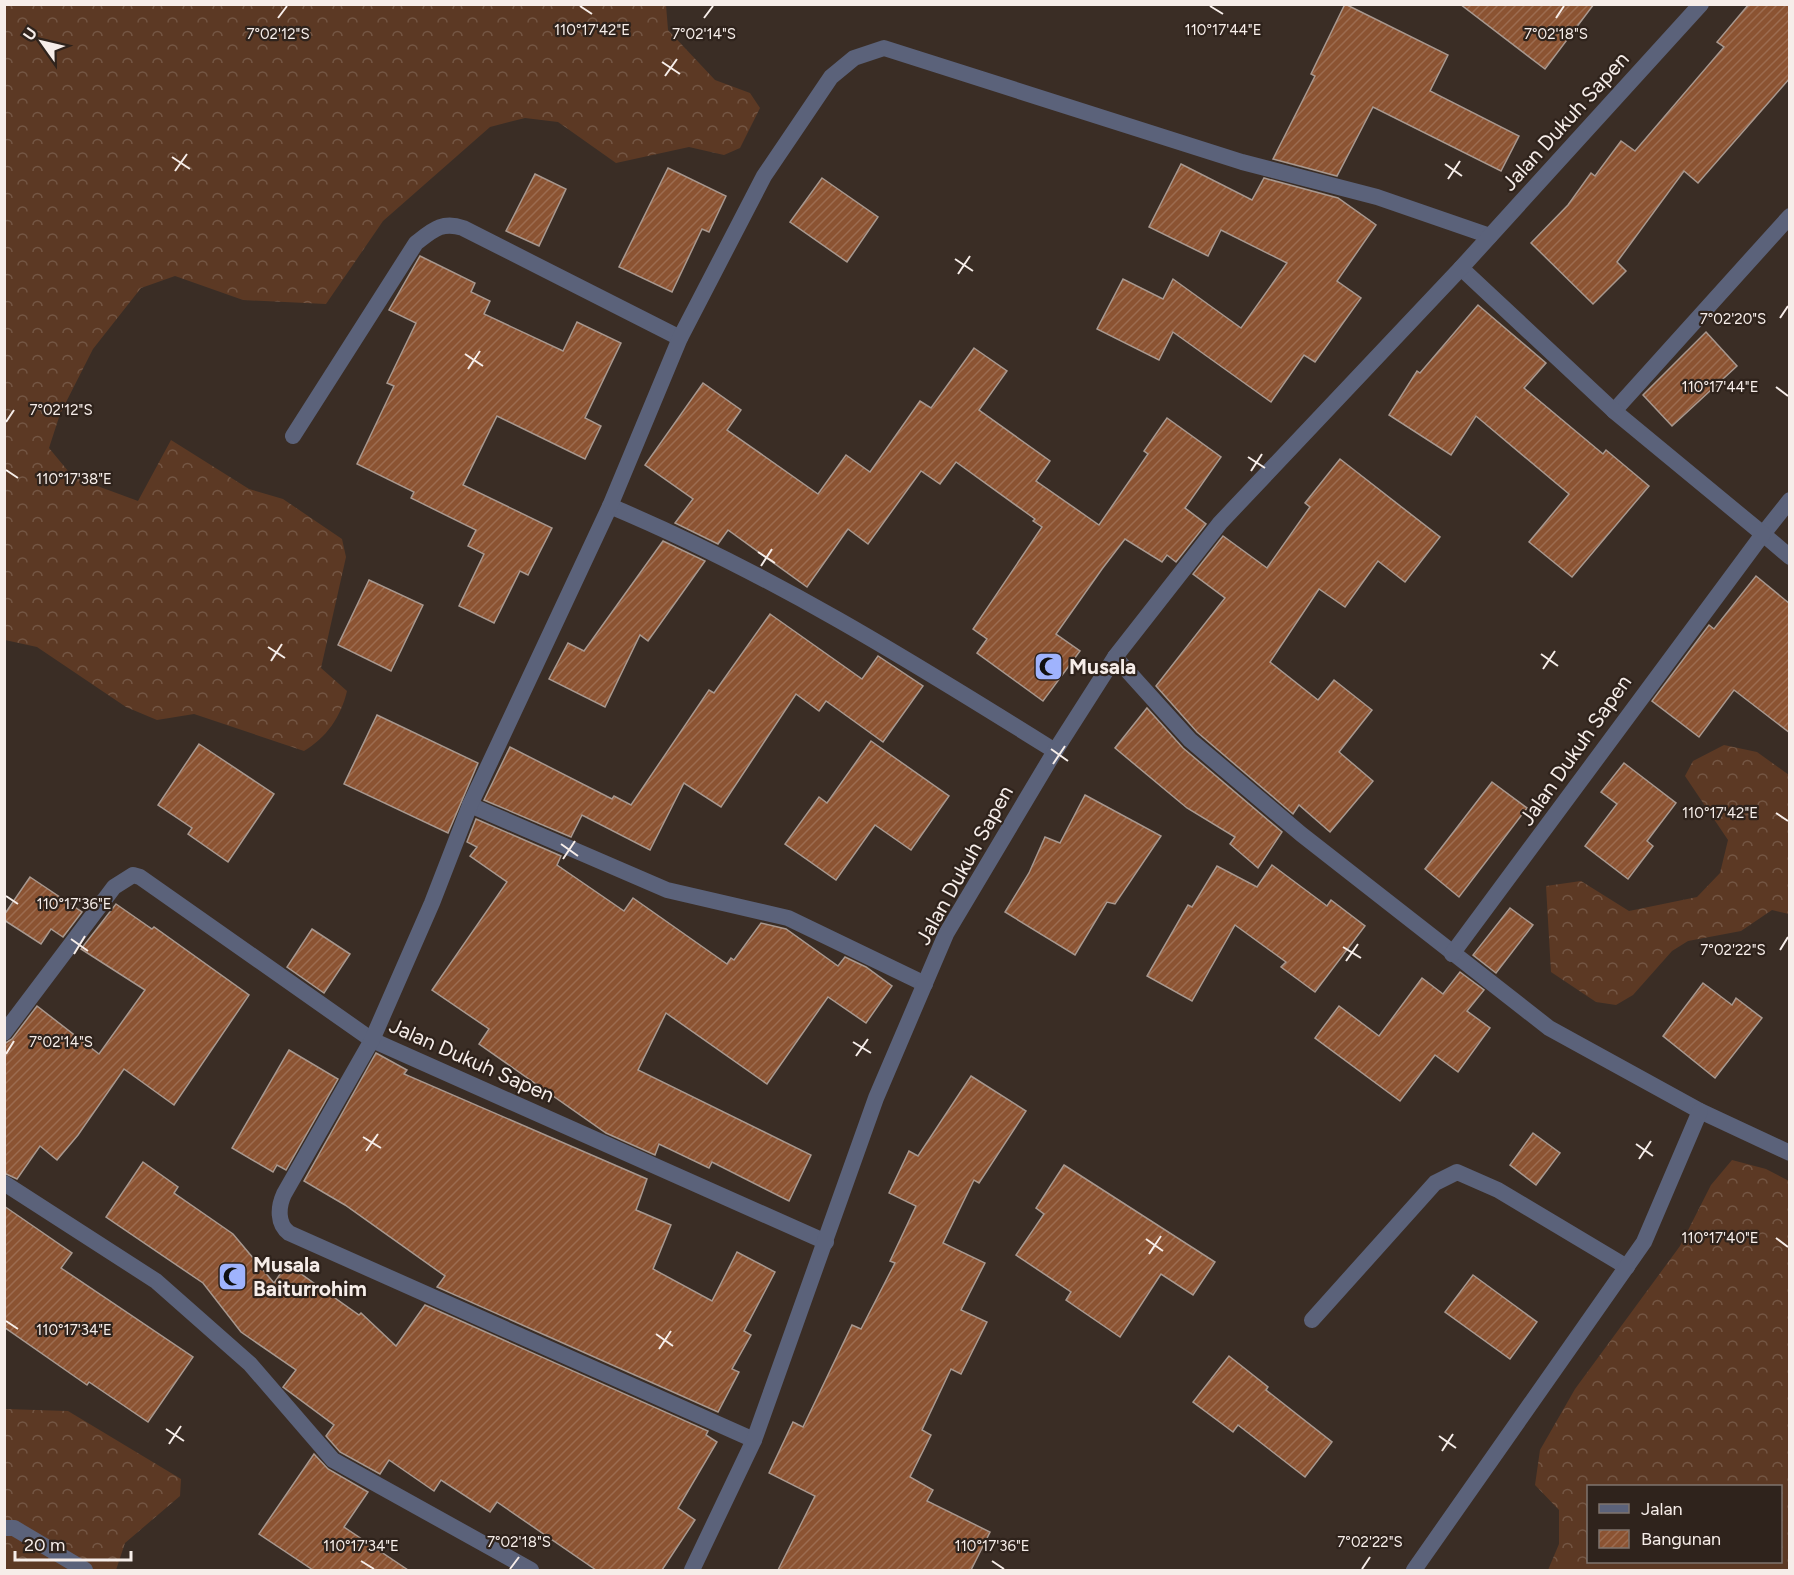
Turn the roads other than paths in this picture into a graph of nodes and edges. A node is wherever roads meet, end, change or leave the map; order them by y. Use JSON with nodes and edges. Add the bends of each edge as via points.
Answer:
{"nodes":[{"id":1,"x":1701,"y":4,"type":"edge"},
{"id":2,"x":1790,"y":216,"type":"edge"},
{"id":3,"x":1490,"y":236,"type":"junction"},
{"id":4,"x":1461,"y":268,"type":"junction"},
{"id":5,"x":680,"y":338,"type":"junction"},
{"id":6,"x":1614,"y":411,"type":"junction"},
{"id":7,"x":293,"y":436,"type":"dead end"},
{"id":8,"x":1790,"y":500,"type":"edge"},
{"id":9,"x":610,"y":506,"type":"junction"},
{"id":10,"x":1763,"y":534,"type":"junction"},
{"id":11,"x":1790,"y":557,"type":"edge"},
{"id":12,"x":1115,"y":657,"type":"junction"},
{"id":13,"x":1055,"y":751,"type":"junction"},
{"id":14,"x":470,"y":805,"type":"junction"},
{"id":15,"x":1452,"y":954,"type":"junction"},
{"id":16,"x":925,"y":984,"type":"junction"},
{"id":17,"x":4,"y":1033,"type":"edge"},
{"id":18,"x":372,"y":1040,"type":"junction"},
{"id":19,"x":1700,"y":1111,"type":"junction"},
{"id":20,"x":1790,"y":1153,"type":"edge"},
{"id":21,"x":4,"y":1183,"type":"edge"},
{"id":22,"x":826,"y":1242,"type":"junction"},
{"id":23,"x":1627,"y":1267,"type":"junction"},
{"id":24,"x":1312,"y":1320,"type":"dead end"},
{"id":25,"x":754,"y":1440,"type":"junction"},
{"id":26,"x":4,"y":1527,"type":"edge"},
{"id":27,"x":85,"y":1570,"type":"edge"},
{"id":28,"x":531,"y":1570,"type":"edge"},
{"id":29,"x":692,"y":1570,"type":"edge"},
{"id":30,"x":1414,"y":1570,"type":"edge"}],
"edges":[{"from":1,"to":3,"type":"street","name":"Jalan Dukuh Sapen"},
{"from":2,"to":6,"type":"street"},
{"from":3,"to":4,"type":"street","name":"Jalan Dukuh Sapen"},
{"from":3,"to":5,"type":"street","via":[[1377,196],[1242,162],[884,48],[854,58],[831,77],[764,176]]},
{"from":4,"to":6,"type":"street"},
{"from":4,"to":12,"type":"street","name":"Jalan Dukuh Sapen","via":[[1220,522]]},
{"from":5,"to":7,"type":"street","via":[[463,228],[440,226],[416,243]]},
{"from":5,"to":9,"type":"street"},
{"from":6,"to":10,"type":"street"},
{"from":8,"to":10,"type":"street","name":"Jalan Dukuh Sapen"},
{"from":9,"to":13,"type":"street","via":[[788,590],[891,648]]},
{"from":9,"to":14,"type":"street"},
{"from":10,"to":11,"type":"street"},
{"from":10,"to":15,"type":"street","name":"Jalan Dukuh Sapen"},
{"from":12,"to":13,"type":"street","name":"Jalan Dukuh Sapen"},
{"from":12,"to":15,"type":"street","via":[[1190,740]]},
{"from":13,"to":16,"type":"street","name":"Jalan Dukuh Sapen","via":[[946,934]]},
{"from":14,"to":16,"type":"street","via":[[668,890],[788,918]]},
{"from":14,"to":18,"type":"street"},
{"from":15,"to":19,"type":"street","via":[[1549,1028]]},
{"from":16,"to":22,"type":"street","name":"Jalan Dukuh Sapen","via":[[876,1098]]},
{"from":17,"to":18,"type":"street","via":[[114,887],[133,875]]},
{"from":18,"to":22,"type":"street","name":"Jalan Dukuh Sapen"},
{"from":18,"to":25,"type":"street","name":"Jalan Dukuh Sapen","via":[[280,1203],[282,1227]]},
{"from":19,"to":20,"type":"street"},
{"from":19,"to":23,"type":"street","via":[[1644,1242]]},
{"from":21,"to":28,"type":"street","via":[[156,1281],[250,1364],[333,1460]]},
{"from":22,"to":25,"type":"street","name":"Jalan Dukuh Sapen"},
{"from":23,"to":24,"type":"street","via":[[1498,1190],[1457,1172],[1435,1183]]},
{"from":23,"to":30,"type":"street"},
{"from":25,"to":29,"type":"street","name":"Jalan Dukuh Sapen"},
{"from":26,"to":27,"type":"street","via":[[14,1528]]}]}
